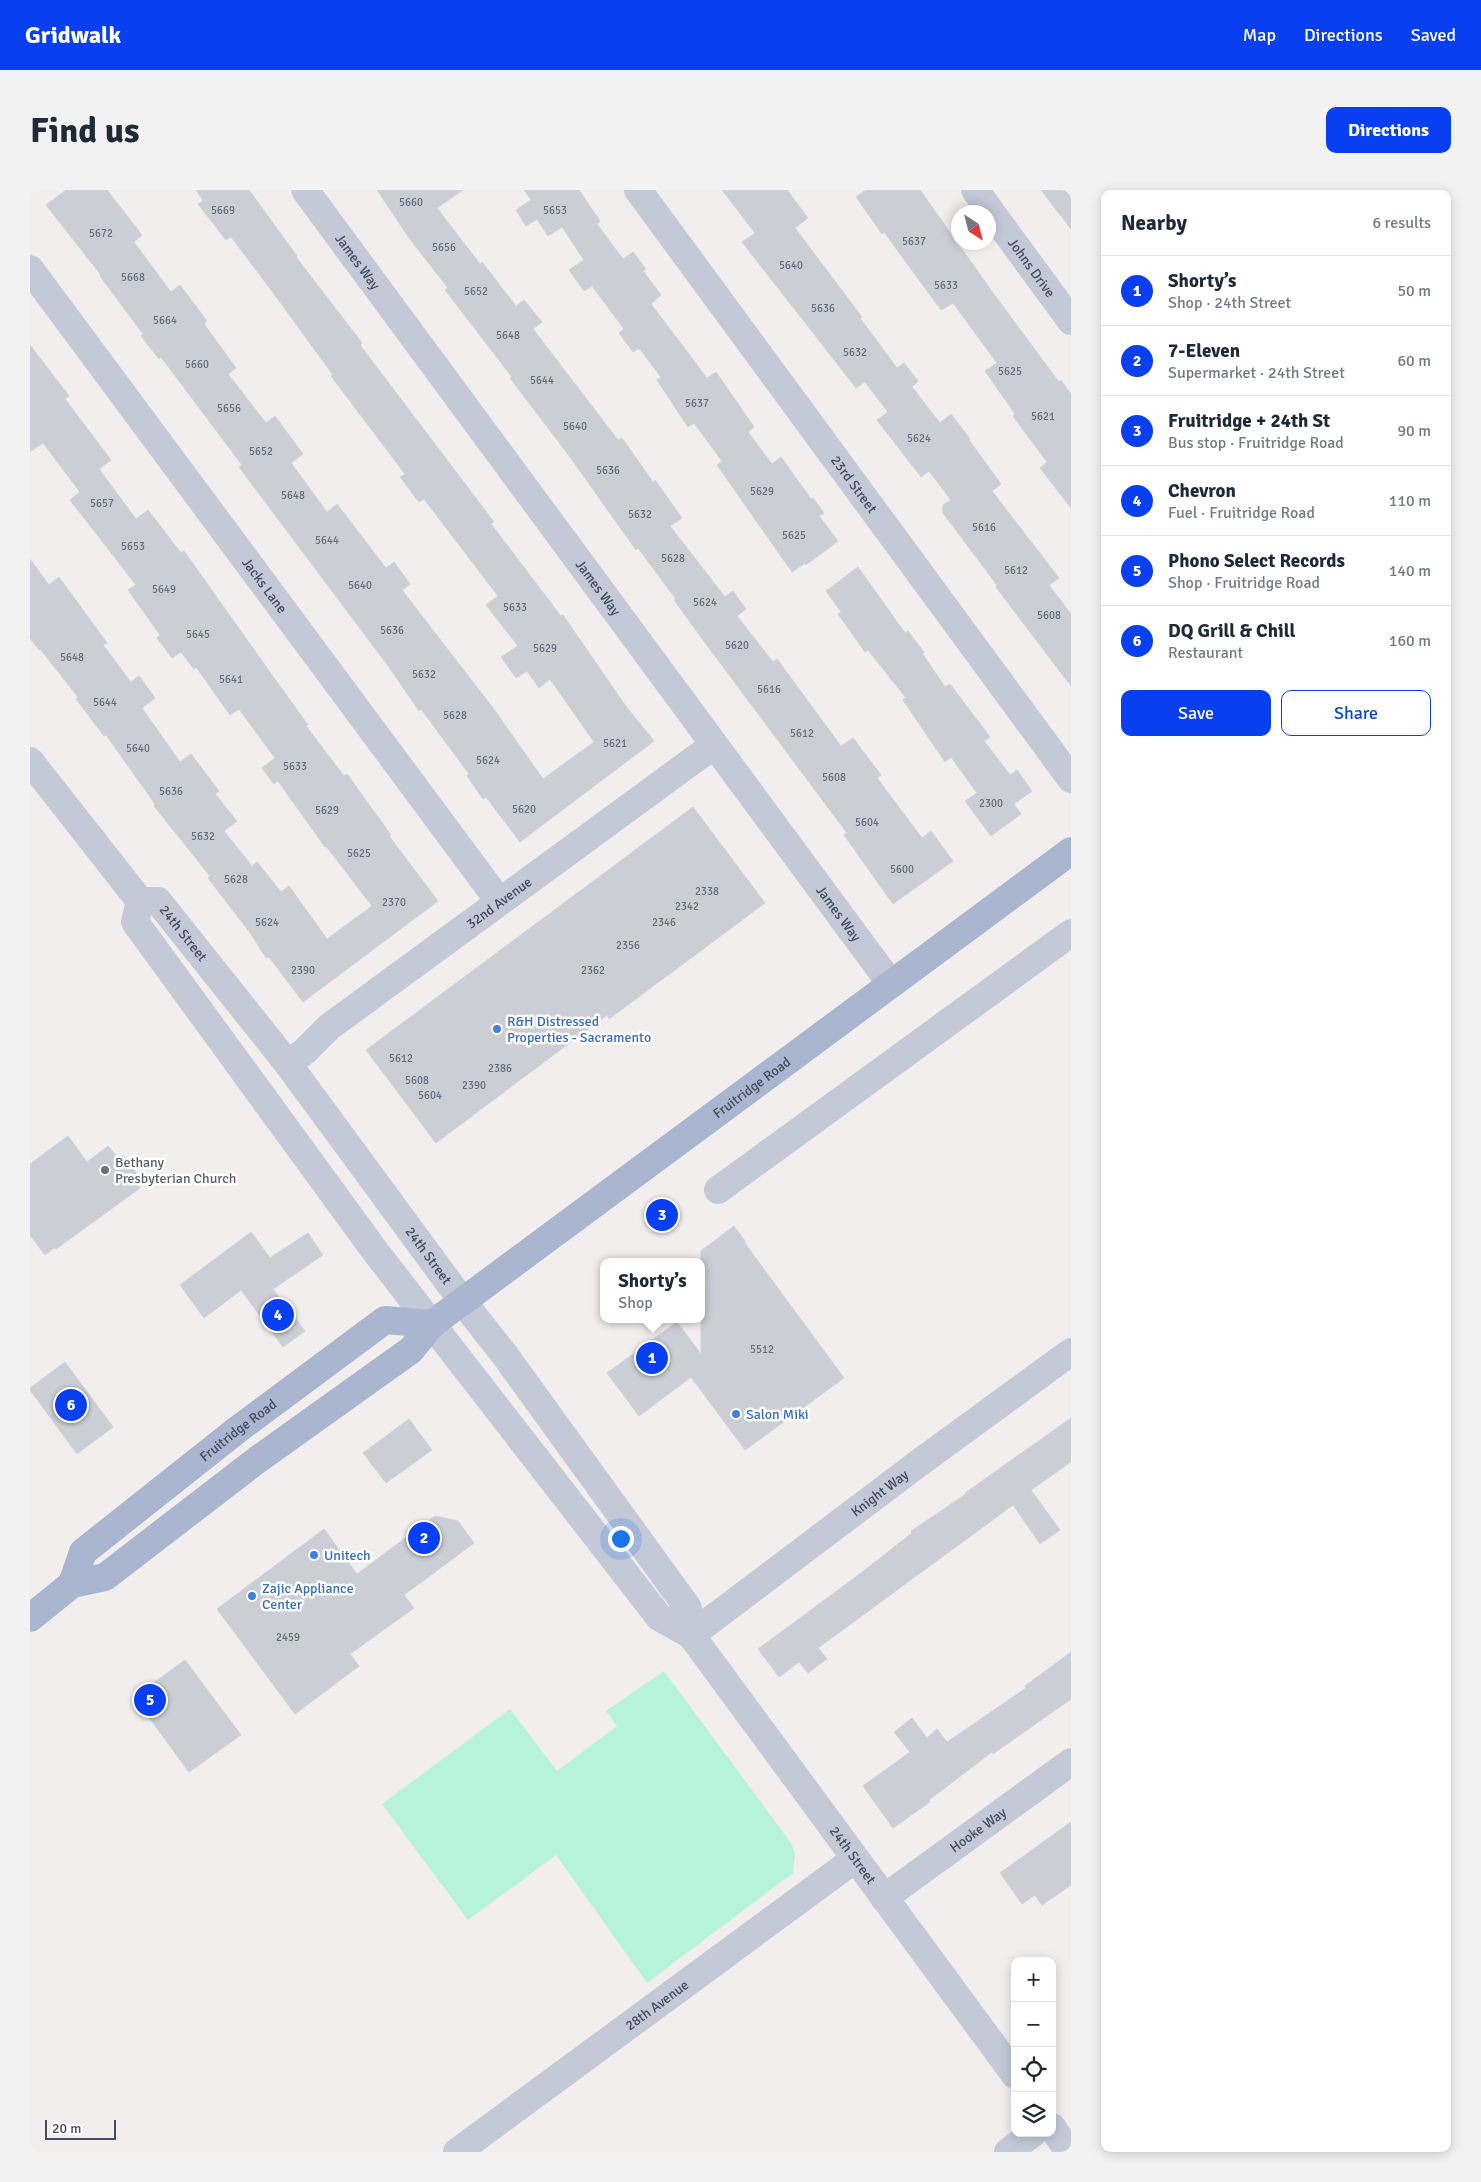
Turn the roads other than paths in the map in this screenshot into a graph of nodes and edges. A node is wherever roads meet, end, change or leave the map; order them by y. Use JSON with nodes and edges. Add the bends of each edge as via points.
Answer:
{"nodes":[{"id":1,"x":304,"y":190,"type":"edge"},
{"id":2,"x":638,"y":190,"type":"edge"},
{"id":3,"x":975,"y":190,"type":"edge"},
{"id":4,"x":30,"y":269,"type":"edge"},
{"id":5,"x":1071,"y":321,"type":"edge"},
{"id":6,"x":714,"y":745,"type":"junction"},
{"id":7,"x":30,"y":761,"type":"edge"},
{"id":8,"x":1071,"y":779,"type":"edge"},
{"id":9,"x":1071,"y":851,"type":"edge"},
{"id":10,"x":140,"y":901,"type":"junction"},
{"id":11,"x":499,"y":901,"type":"junction"},
{"id":12,"x":1071,"y":933,"type":"edge"},
{"id":13,"x":891,"y":984,"type":"junction"},
{"id":14,"x":288,"y":1064,"type":"junction"},
{"id":15,"x":718,"y":1190,"type":"dead end"},
{"id":16,"x":463,"y":1302,"type":"junction"},
{"id":17,"x":432,"y":1324,"type":"junction"},
{"id":18,"x":1071,"y":1352,"type":"edge"},
{"id":19,"x":72,"y":1584,"type":"junction"},
{"id":20,"x":30,"y":1618,"type":"edge"},
{"id":21,"x":691,"y":1635,"type":"junction"},
{"id":22,"x":1071,"y":1762,"type":"edge"},
{"id":23,"x":855,"y":1859,"type":"junction"},
{"id":24,"x":884,"y":1898,"type":"junction"},
{"id":25,"x":1011,"y":2070,"type":"edge"},
{"id":26,"x":1056,"y":2132,"type":"edge"},
{"id":27,"x":1028,"y":2137,"type":"edge"},
{"id":28,"x":457,"y":2152,"type":"edge"},
{"id":29,"x":1008,"y":2152,"type":"edge"},
{"id":30,"x":1069,"y":2152,"type":"edge"}],
"edges":[{"from":1,"to":6,"type":"street","name":"James Way"},
{"from":2,"to":8,"type":"street","name":"23rd Street"},
{"from":3,"to":5,"type":"street","name":"Johns Drive"},
{"from":4,"to":11,"type":"street","name":"Jacks Lane"},
{"from":6,"to":11,"type":"street","name":"32nd Avenue"},
{"from":6,"to":13,"type":"street","name":"James Way"},
{"from":7,"to":10,"type":"street","name":"24th Street"},
{"from":9,"to":13,"type":"main road","name":"Fruitridge Road"},
{"from":10,"to":14,"type":"street","name":"24th Street","via":[[158,900]]},
{"from":10,"to":17,"type":"street","name":"24th Street","via":[[135,922]]},
{"from":11,"to":14,"type":"street","name":"32nd Avenue","via":[[329,1027]]},
{"from":12,"to":15,"type":"street"},
{"from":13,"to":16,"type":"main road","name":"Fruitridge Road"},
{"from":14,"to":16,"type":"street","name":"24th Street"},
{"from":16,"to":17,"type":"main road","name":"Fruitridge Road"},
{"from":16,"to":21,"type":"street","name":"24th Street","via":[[688,1608]]},
{"from":17,"to":19,"type":"main road","name":"Fruitridge Road","via":[[411,1350],[257,1460],[105,1577]]},
{"from":17,"to":19,"type":"main road","name":"Fruitridge Road","via":[[385,1320],[236,1430],[83,1552]]},
{"from":17,"to":21,"type":"street","name":"24th Street","via":[[659,1617]]},
{"from":18,"to":21,"type":"street","name":"Knight Way","via":[[919,1462]]},
{"from":19,"to":20,"type":"main road","name":"Fruitridge Road"},
{"from":21,"to":23,"type":"street","name":"24th Street"},
{"from":22,"to":24,"type":"street","name":"Hooke Way"},
{"from":23,"to":24,"type":"street","name":"24th Street"},
{"from":23,"to":28,"type":"street","name":"28th Avenue"},
{"from":24,"to":25,"type":"street","name":"24th Street"},
{"from":26,"to":30,"type":"street"},
{"from":27,"to":29,"type":"street"}]}
